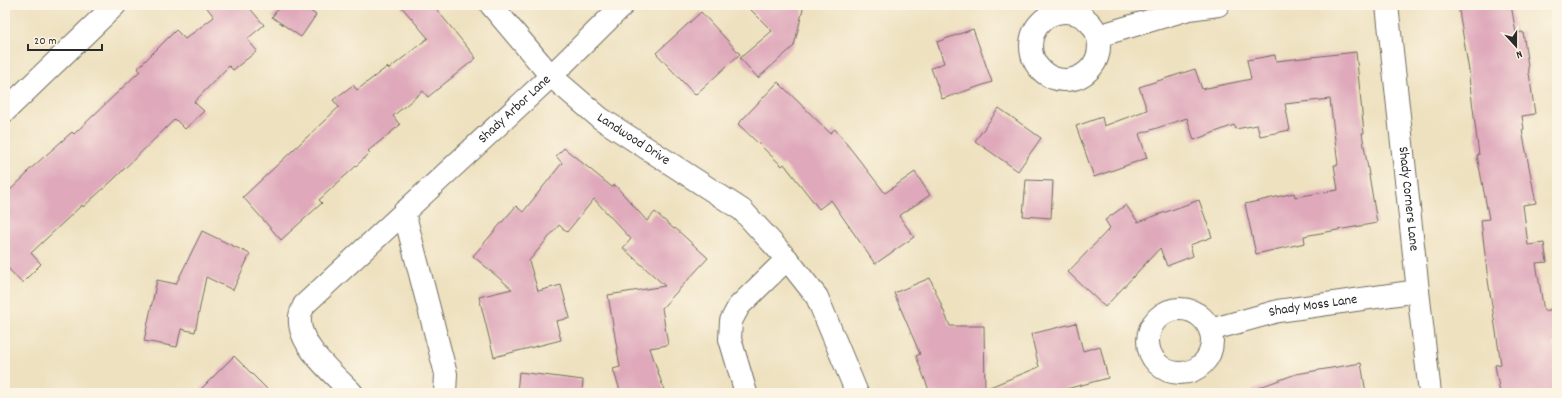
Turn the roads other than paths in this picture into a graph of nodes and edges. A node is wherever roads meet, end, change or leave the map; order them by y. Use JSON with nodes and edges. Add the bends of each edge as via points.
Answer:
{"nodes":[{"id":1,"x":115,"y":5,"type":"edge"},
{"id":2,"x":491,"y":5,"type":"edge"},
{"id":3,"x":623,"y":5,"type":"edge"},
{"id":4,"x":1218,"y":5,"type":"edge"},
{"id":5,"x":1387,"y":5,"type":"edge"},
{"id":6,"x":1098,"y":36,"type":"dead end"},
{"id":7,"x":551,"y":76,"type":"junction"},
{"id":8,"x":5,"y":111,"type":"edge"},
{"id":9,"x":404,"y":212,"type":"junction"},
{"id":10,"x":787,"y":259,"type":"junction"},
{"id":11,"x":1418,"y":291,"type":"junction"},
{"id":12,"x":1210,"y":330,"type":"dead end"},
{"id":13,"x":852,"y":392,"type":"edge"},
{"id":14,"x":352,"y":393,"type":"edge"},
{"id":15,"x":445,"y":393,"type":"edge"},
{"id":16,"x":746,"y":393,"type":"edge"},
{"id":17,"x":1430,"y":393,"type":"edge"}],
"edges":[{"from":1,"to":8,"type":"street"},
{"from":2,"to":7,"type":"street","name":"Landwood Drive"},
{"from":3,"to":7,"type":"street","name":"Shady Arbor Lane"},
{"from":4,"to":6,"type":"street","via":[[1189,9]]},
{"from":5,"to":11,"type":"street","name":"Shady Corners Lane"},
{"from":7,"to":9,"type":"street","name":"Shady Arbor Lane"},
{"from":7,"to":10,"type":"street","name":"Landwood Drive","via":[[600,118],[742,210]]},
{"from":9,"to":14,"type":"street","name":"Shady Arbor Lane","via":[[304,305],[300,317],[303,336],[309,348]]},
{"from":9,"to":15,"type":"street","via":[[446,374]]},
{"from":10,"to":13,"type":"street","name":"Landwood Drive","via":[[817,297]]},
{"from":10,"to":16,"type":"street","via":[[739,306],[731,321],[730,339]]},
{"from":11,"to":12,"type":"street","name":"Shady Moss Lane","via":[[1278,310]]},
{"from":11,"to":17,"type":"street","name":"Shady Corners Lane"}]}
